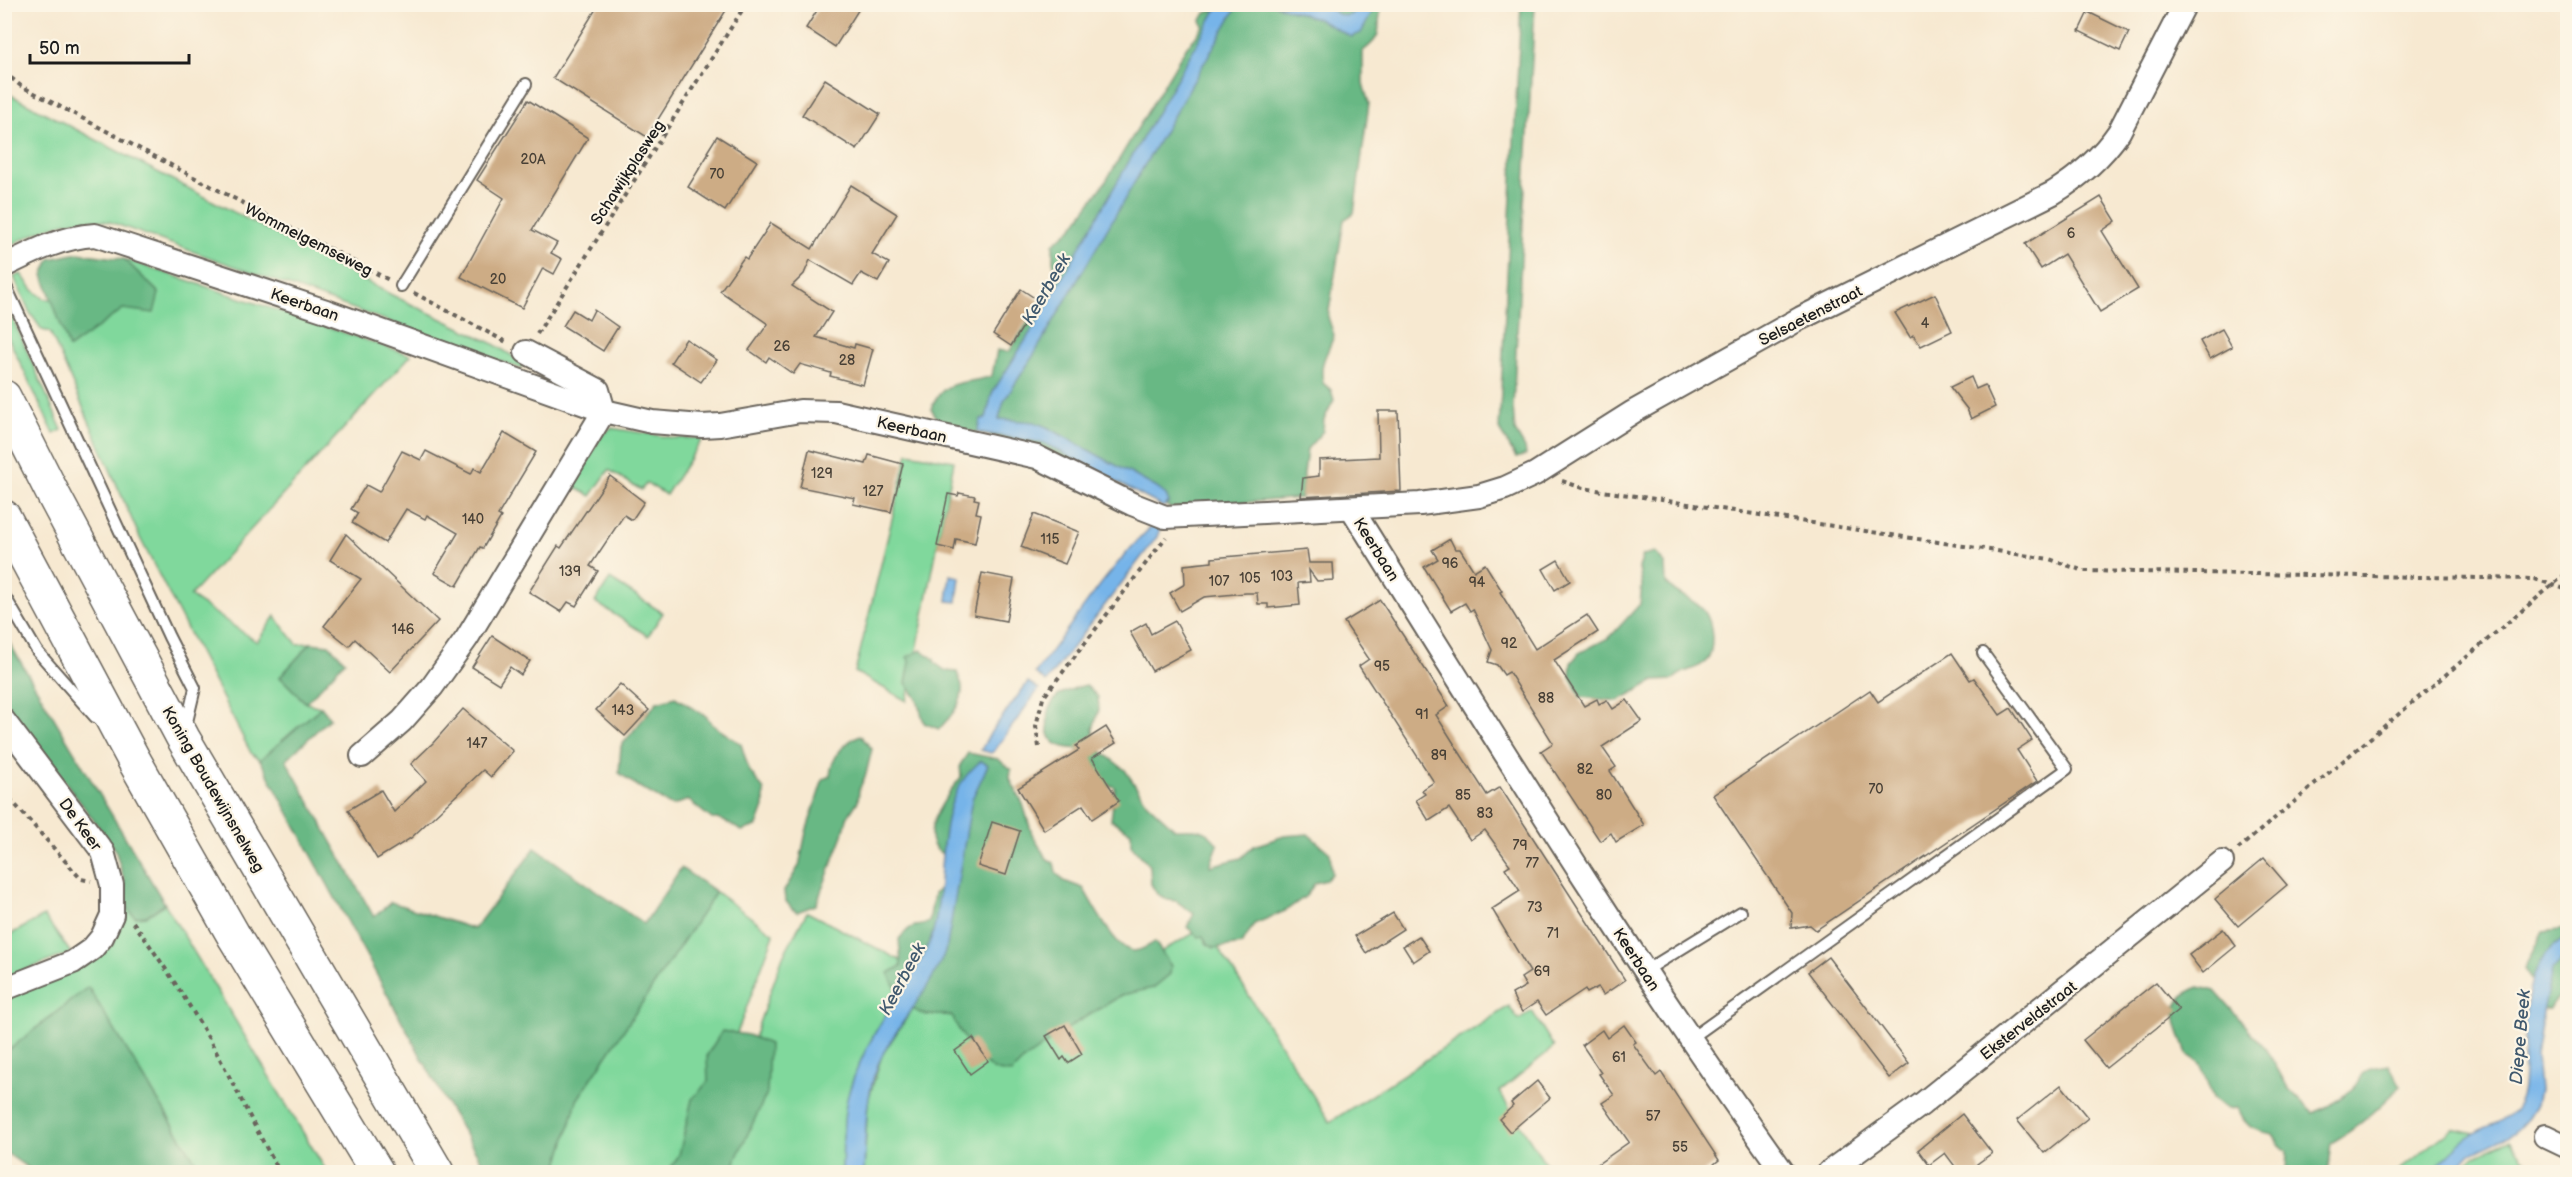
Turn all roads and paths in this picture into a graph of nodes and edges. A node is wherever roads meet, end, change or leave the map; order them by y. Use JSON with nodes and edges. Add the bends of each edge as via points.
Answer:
{"nodes":[{"id":1,"x":747,"y":4,"type":"edge"},
{"id":2,"x":2185,"y":4,"type":"edge"},
{"id":3,"x":4,"y":72,"type":"edge"},
{"id":4,"x":526,"y":84,"type":"dead end"},
{"id":5,"x":4,"y":266,"type":"edge"},
{"id":6,"x":4,"y":282,"type":"edge"},
{"id":7,"x":401,"y":286,"type":"junction"},
{"id":8,"x":526,"y":352,"type":"junction"},
{"id":9,"x":4,"y":397,"type":"edge"},
{"id":10,"x":604,"y":411,"type":"junction"},
{"id":11,"x":1535,"y":474,"type":"junction"},
{"id":12,"x":1352,"y":509,"type":"junction"},
{"id":13,"x":4,"y":517,"type":"edge"},
{"id":14,"x":1180,"y":517,"type":"junction"},
{"id":15,"x":2568,"y":572,"type":"edge"},
{"id":16,"x":2551,"y":584,"type":"junction"},
{"id":17,"x":2568,"y":590,"type":"edge"},
{"id":18,"x":4,"y":595,"type":"edge"},
{"id":19,"x":1983,"y":653,"type":"dead end"},
{"id":20,"x":4,"y":721,"type":"edge"},
{"id":21,"x":183,"y":738,"type":"junction"},
{"id":22,"x":1039,"y":747,"type":"dead end"},
{"id":23,"x":362,"y":756,"type":"dead end"},
{"id":24,"x":135,"y":762,"type":"junction"},
{"id":25,"x":4,"y":792,"type":"edge"},
{"id":26,"x":2222,"y":862,"type":"joint"},
{"id":27,"x":112,"y":894,"type":"junction"},
{"id":28,"x":1741,"y":912,"type":"dead end"},
{"id":29,"x":1644,"y":971,"type":"junction"},
{"id":30,"x":4,"y":989,"type":"edge"},
{"id":31,"x":1690,"y":1039,"type":"junction"},
{"id":32,"x":2545,"y":1136,"type":"dead end"},
{"id":33,"x":2568,"y":1147,"type":"edge"},
{"id":34,"x":280,"y":1173,"type":"edge"},
{"id":35,"x":377,"y":1173,"type":"edge"},
{"id":36,"x":437,"y":1173,"type":"edge"},
{"id":37,"x":1783,"y":1173,"type":"edge"},
{"id":38,"x":1829,"y":1173,"type":"edge"}],
"edges":[{"from":1,"to":8,"type":"path","name":"Schawijkplasweg"},
{"from":2,"to":11,"type":"street","name":"Selsaetenstraat","via":[[2119,132],[2074,180],[1792,323],[1643,406]]},
{"from":3,"to":7,"type":"path","name":"Wommelgemseweg","via":[[21,86]]},
{"from":4,"to":7,"type":"lane"},
{"from":5,"to":10,"type":"street","name":"Keerbaan","via":[[75,236],[95,235],[326,311]]},
{"from":6,"to":21,"type":"lane","via":[[195,688]]},
{"from":7,"to":8,"type":"path","name":"Wommelgemseweg"},
{"from":8,"to":10,"type":"street","via":[[598,390]]},
{"from":9,"to":21,"type":"highway","name":"Koning Boudewijnsnelweg"},
{"from":10,"to":14,"type":"street","name":"Keerbaan","via":[[652,422],[702,426],[800,411],[836,412],[1037,457],[1151,513]]},
{"from":10,"to":23,"type":"street","via":[[461,646],[417,704]]},
{"from":11,"to":12,"type":"street","name":"Selsaetenstraat","via":[[1479,496]]},
{"from":11,"to":16,"type":"path","via":[[1583,488],[2049,559],[2084,571],[2535,579]]},
{"from":12,"to":14,"type":"street","name":"Keerbaan"},
{"from":12,"to":29,"type":"street","name":"Keerbaan"},
{"from":13,"to":24,"type":"highway"},
{"from":14,"to":22,"type":"path","via":[[1043,698],[1036,726]]},
{"from":15,"to":16,"type":"path"},
{"from":16,"to":17,"type":"path"},
{"from":16,"to":26,"type":"path"},
{"from":18,"to":24,"type":"lane","via":[[37,651]]},
{"from":19,"to":31,"type":"lane","via":[[2067,769]]},
{"from":20,"to":27,"type":"street","name":"De Keer","via":[[103,852]]},
{"from":21,"to":36,"type":"highway","name":"Koning Boudewijnsnelweg"},
{"from":24,"to":35,"type":"highway","via":[[235,938]]},
{"from":25,"to":27,"type":"path","via":[[81,879]]},
{"from":26,"to":38,"type":"street","name":"Eksterveldstraat","via":[[2057,998]]},
{"from":27,"to":30,"type":"street","via":[[112,915],[92,949],[73,962]]},
{"from":27,"to":34,"type":"path","via":[[165,966],[213,1046]]},
{"from":28,"to":29,"type":"lane"},
{"from":29,"to":31,"type":"street","name":"Keerbaan"},
{"from":31,"to":37,"type":"street","name":"Keerbaan"},
{"from":32,"to":33,"type":"street"}]}
